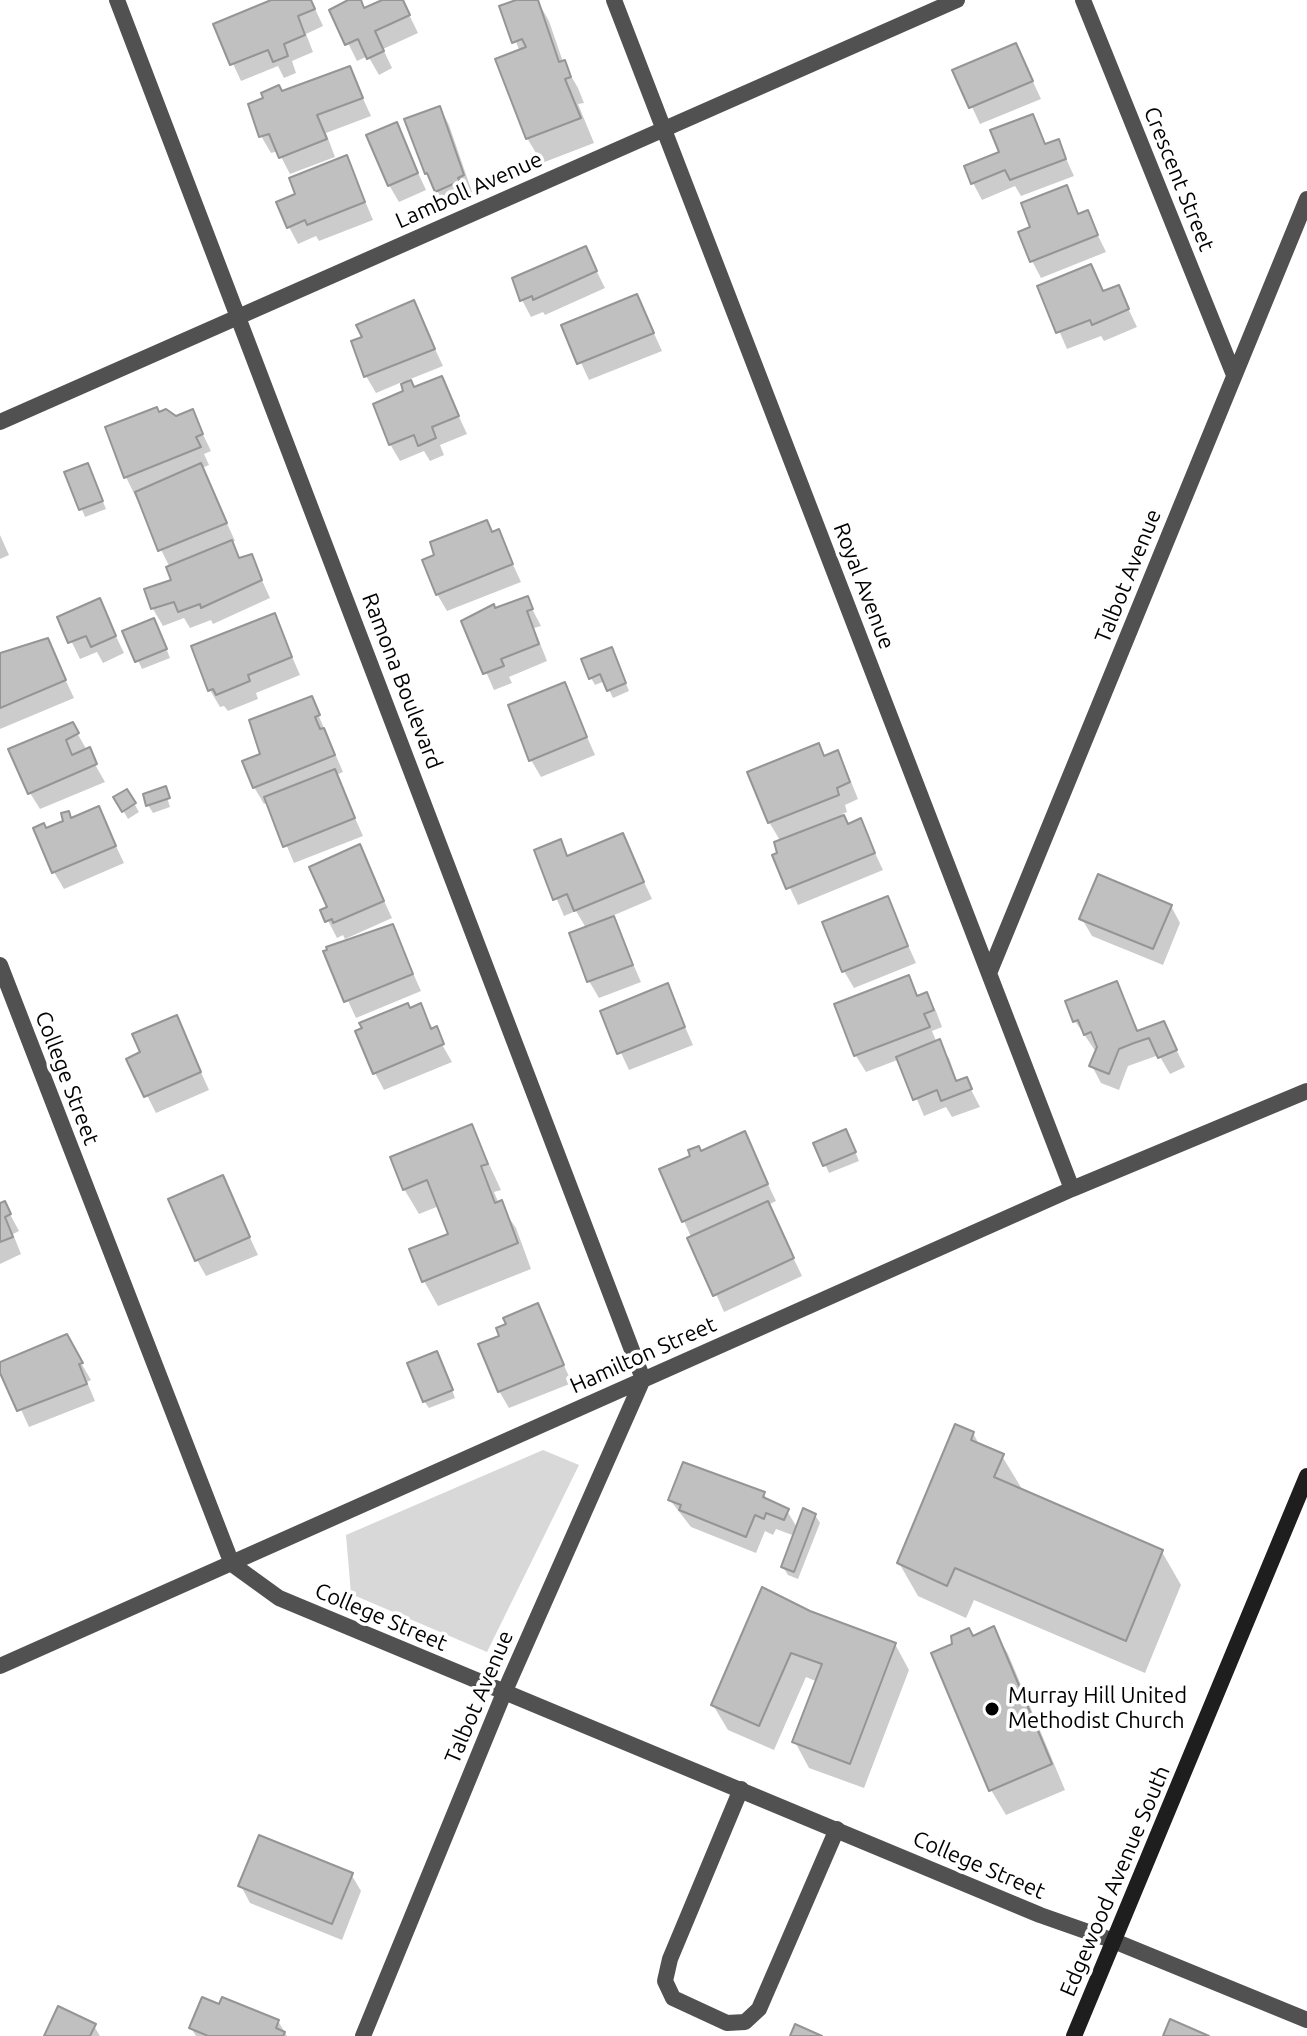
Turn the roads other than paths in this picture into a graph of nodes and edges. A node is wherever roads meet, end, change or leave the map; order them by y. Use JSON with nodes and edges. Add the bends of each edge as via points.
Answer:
{"nodes":[{"id":1,"x":117,"y":0,"type":"edge"},
{"id":2,"x":614,"y":0,"type":"edge"},
{"id":3,"x":957,"y":0,"type":"edge"},
{"id":4,"x":1083,"y":0,"type":"edge"},
{"id":5,"x":663,"y":128,"type":"junction"},
{"id":6,"x":1307,"y":199,"type":"edge"},
{"id":7,"x":240,"y":316,"type":"junction"},
{"id":8,"x":1234,"y":375,"type":"junction"},
{"id":9,"x":0,"y":422,"type":"edge"},
{"id":10,"x":0,"y":965,"type":"edge"},
{"id":11,"x":990,"y":971,"type":"junction"},
{"id":12,"x":1307,"y":1091,"type":"edge"},
{"id":13,"x":1072,"y":1189,"type":"junction"},
{"id":14,"x":643,"y":1379,"type":"junction"},
{"id":15,"x":1307,"y":1476,"type":"edge"},
{"id":16,"x":232,"y":1564,"type":"junction"},
{"id":17,"x":0,"y":1666,"type":"edge"},
{"id":18,"x":504,"y":1693,"type":"junction"},
{"id":19,"x":741,"y":1789,"type":"junction"},
{"id":20,"x":837,"y":1829,"type":"junction"},
{"id":21,"x":1114,"y":1941,"type":"junction"},
{"id":22,"x":1307,"y":2020,"type":"edge"},
{"id":23,"x":363,"y":2036,"type":"edge"},
{"id":24,"x":1074,"y":2036,"type":"edge"}],
"edges":[{"from":1,"to":7,"type":"street","name":"Ramona Boulevard"},
{"from":2,"to":5,"type":"street","name":"Royal Avenue"},
{"from":3,"to":5,"type":"street","name":"Lamboll Avenue"},
{"from":4,"to":8,"type":"street","name":"Crescent Street"},
{"from":5,"to":7,"type":"street","name":"Lamboll Avenue"},
{"from":5,"to":11,"type":"street","name":"Royal Avenue"},
{"from":6,"to":8,"type":"street","name":"Talbot Avenue"},
{"from":7,"to":9,"type":"street","name":"Lamboll Avenue"},
{"from":7,"to":14,"type":"street","name":"Ramona Boulevard"},
{"from":8,"to":11,"type":"street","name":"Talbot Avenue"},
{"from":10,"to":16,"type":"street","name":"College Street"},
{"from":11,"to":13,"type":"street","name":"Royal Avenue"},
{"from":12,"to":13,"type":"street","name":"Hamilton Street"},
{"from":13,"to":14,"type":"street","name":"Hamilton Street"},
{"from":14,"to":16,"type":"street","name":"Hamilton Street"},
{"from":14,"to":18,"type":"street","name":"Talbot Avenue"},
{"from":15,"to":21,"type":"main road","name":"Edgewood Avenue South"},
{"from":16,"to":17,"type":"street","name":"Hamilton Street"},
{"from":16,"to":18,"type":"street","name":"College Street","via":[[279,1598]]},
{"from":18,"to":19,"type":"street","name":"College Street"},
{"from":18,"to":23,"type":"street","name":"Talbot Avenue"},
{"from":19,"to":20,"type":"street","name":"College Street"},
{"from":19,"to":20,"type":"street","via":[[665,1981],[673,1998],[727,2023],[745,2022],[759,2009]]},
{"from":20,"to":21,"type":"street","name":"College Street"},
{"from":21,"to":22,"type":"street","name":"College Street"},
{"from":21,"to":24,"type":"main road","name":"Edgewood Avenue South"}]}
